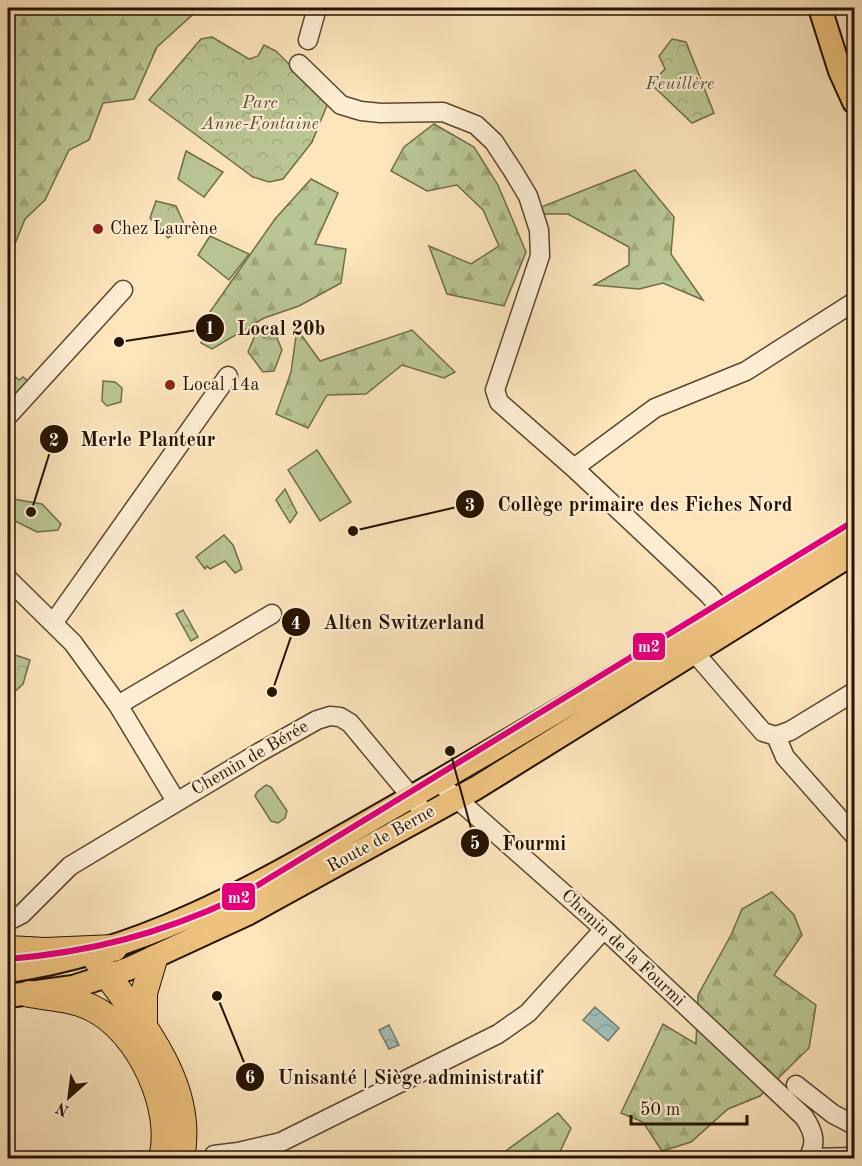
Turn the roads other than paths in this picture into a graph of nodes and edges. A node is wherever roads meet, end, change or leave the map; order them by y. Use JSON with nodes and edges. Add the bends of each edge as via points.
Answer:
{"nodes":[{"id":1,"x":317,"y":8,"type":"edge"},
{"id":2,"x":820,"y":8,"type":"edge"},
{"id":3,"x":308,"y":40,"type":"dead end"},
{"id":4,"x":299,"y":64,"type":"dead end"},
{"id":5,"x":855,"y":102,"type":"edge"},
{"id":6,"x":123,"y":290,"type":"dead end"},
{"id":7,"x":855,"y":302,"type":"edge"},
{"id":8,"x":228,"y":376,"type":"dead end"},
{"id":9,"x":8,"y":416,"type":"edge"},
{"id":10,"x":574,"y":468,"type":"junction"},
{"id":11,"x":855,"y":531,"type":"edge"},
{"id":12,"x":855,"y":553,"type":"edge"},
{"id":13,"x":8,"y":579,"type":"edge"},
{"id":14,"x":723,"y":611,"type":"junction"},
{"id":15,"x":272,"y":614,"type":"dead end"},
{"id":16,"x":54,"y":622,"type":"junction"},
{"id":17,"x":694,"y":652,"type":"junction"},
{"id":18,"x":855,"y":692,"type":"edge"},
{"id":19,"x":118,"y":705,"type":"junction"},
{"id":20,"x":776,"y":736,"type":"junction"},
{"id":21,"x":439,"y":782,"type":"junction"},
{"id":22,"x":455,"y":798,"type":"junction"},
{"id":23,"x":176,"y":801,"type":"junction"},
{"id":24,"x":418,"y":805,"type":"junction"},
{"id":25,"x":855,"y":835,"type":"edge"},
{"id":26,"x":8,"y":921,"type":"edge"},
{"id":27,"x":604,"y":929,"type":"junction"},
{"id":28,"x":8,"y":949,"type":"edge"},
{"id":29,"x":104,"y":951,"type":"junction"},
{"id":30,"x":154,"y":959,"type":"junction"},
{"id":31,"x":8,"y":971,"type":"edge"},
{"id":32,"x":108,"y":976,"type":"junction"},
{"id":33,"x":18,"y":995,"type":"edge"},
{"id":34,"x":144,"y":1029,"type":"junction"},
{"id":35,"x":796,"y":1085,"type":"dead end"},
{"id":36,"x":855,"y":1125,"type":"edge"},
{"id":37,"x":214,"y":1155,"type":"dead end"},
{"id":38,"x":162,"y":1158,"type":"edge"},
{"id":39,"x":181,"y":1158,"type":"edge"},
{"id":40,"x":808,"y":1158,"type":"edge"},
{"id":41,"x":855,"y":1158,"type":"edge"}],
"edges":[{"from":1,"to":3,"type":"street"},
{"from":2,"to":5,"type":"main road"},
{"from":4,"to":10,"type":"street","via":[[341,105],[381,113],[443,112],[476,125],[494,142],[528,196],[539,230],[540,256],[495,390],[499,402]]},
{"from":6,"to":9,"type":"street"},
{"from":7,"to":10,"type":"street","via":[[746,371],[655,408]]},
{"from":8,"to":16,"type":"street"},
{"from":10,"to":14,"type":"street"},
{"from":11,"to":14,"type":"main road","name":"Route de Berne"},
{"from":12,"to":17,"type":"main road","name":"Route de Berne"},
{"from":13,"to":16,"type":"street","name":"Chemin de Bérée"},
{"from":14,"to":21,"type":"main road","name":"Route de Berne"},
{"from":15,"to":19,"type":"street"},
{"from":16,"to":19,"type":"street","name":"Chemin de Bérée"},
{"from":17,"to":20,"type":"street","via":[[763,732]]},
{"from":17,"to":22,"type":"main road","name":"Route de Berne"},
{"from":18,"to":20,"type":"street","via":[[790,732]]},
{"from":19,"to":23,"type":"street","name":"Chemin de Bérée"},
{"from":20,"to":25,"type":"street","via":[[785,757]]},
{"from":21,"to":22,"type":"street","name":"Chemin de la Fourmi"},
{"from":21,"to":24,"type":"main road","name":"Route de Berne"},
{"from":22,"to":24,"type":"main road","name":"Route de Berne"},
{"from":22,"to":27,"type":"street","name":"Chemin de la Fourmi"},
{"from":23,"to":24,"type":"street","name":"Chemin de Bérée","via":[[330,716],[350,723]]},
{"from":23,"to":26,"type":"street","name":"Chemin de Bérée","via":[[70,866],[22,914]]},
{"from":24,"to":29,"type":"main road","name":"Route de Berne","via":[[175,925]]},
{"from":24,"to":30,"type":"main road","name":"Route de Berne","via":[[247,914]]},
{"from":27,"to":37,"type":"street","via":[[528,1013],[498,1034],[281,1142]]},
{"from":27,"to":40,"type":"street","name":"Chemin de la Fourmi","via":[[804,1117],[814,1141]]},
{"from":28,"to":29,"type":"highway"},
{"from":29,"to":31,"type":"main road","name":"Route de Berne"},
{"from":29,"to":32,"type":"highway"},
{"from":30,"to":32,"type":"main road","name":"Route de Berne"},
{"from":30,"to":34,"type":"highway","via":[[144,993]]},
{"from":32,"to":33,"type":"main road","name":"Route de Berne","via":[[73,987]]},
{"from":32,"to":34,"type":"highway"},
{"from":33,"to":38,"type":"highway","via":[[90,1006],[123,1032],[144,1064],[160,1101],[165,1127]]},
{"from":34,"to":39,"type":"highway","via":[[165,1062],[180,1099],[184,1127]]},
{"from":35,"to":36,"type":"street"},
{"from":40,"to":41,"type":"street"}]}
